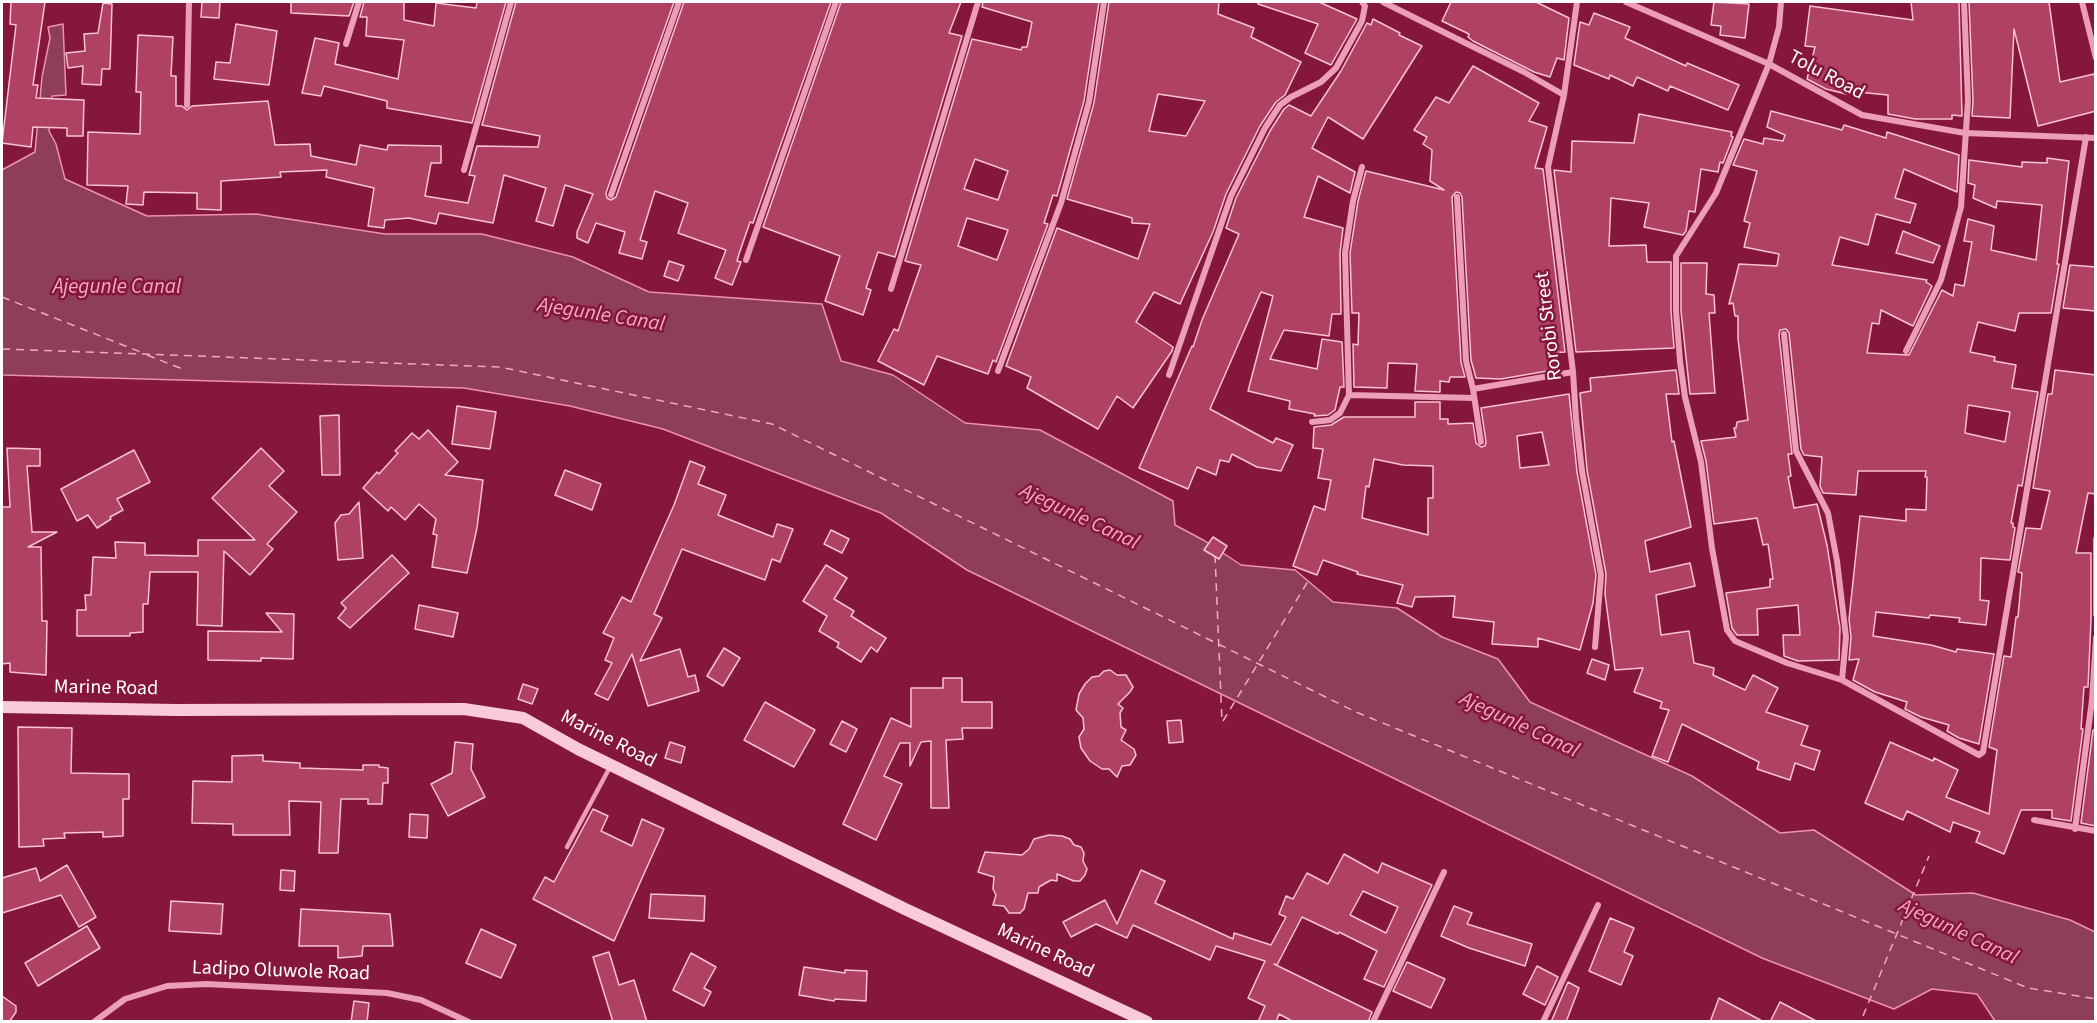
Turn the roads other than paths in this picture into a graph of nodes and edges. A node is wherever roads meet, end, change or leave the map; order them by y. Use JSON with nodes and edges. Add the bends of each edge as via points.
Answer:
{"nodes":[{"id":1,"x":189,"y":2,"type":"edge"},
{"id":2,"x":359,"y":2,"type":"edge"},
{"id":3,"x":511,"y":2,"type":"edge"},
{"id":4,"x":680,"y":2,"type":"edge"},
{"id":5,"x":836,"y":2,"type":"edge"},
{"id":6,"x":978,"y":2,"type":"edge"},
{"id":7,"x":1104,"y":2,"type":"edge"},
{"id":8,"x":1362,"y":2,"type":"edge"},
{"id":9,"x":1383,"y":2,"type":"edge"},
{"id":10,"x":1577,"y":2,"type":"edge"},
{"id":11,"x":1626,"y":2,"type":"edge"},
{"id":12,"x":1781,"y":2,"type":"edge"},
{"id":13,"x":1964,"y":2,"type":"edge"},
{"id":14,"x":2082,"y":2,"type":"edge"},
{"id":15,"x":346,"y":44,"type":"dead end"},
{"id":16,"x":2096,"y":58,"type":"edge"},
{"id":17,"x":1769,"y":64,"type":"junction"},
{"id":18,"x":1564,"y":95,"type":"junction"},
{"id":19,"x":187,"y":105,"type":"dead end"},
{"id":20,"x":1965,"y":133,"type":"junction"},
{"id":21,"x":2086,"y":137,"type":"junction"},
{"id":22,"x":2096,"y":138,"type":"edge"},
{"id":23,"x":1362,"y":167,"type":"dead end"},
{"id":24,"x":464,"y":170,"type":"dead end"},
{"id":25,"x":612,"y":195,"type":"dead end"},
{"id":26,"x":1457,"y":197,"type":"dead end"},
{"id":27,"x":746,"y":260,"type":"dead end"},
{"id":28,"x":891,"y":289,"type":"dead end"},
{"id":29,"x":1784,"y":334,"type":"dead end"},
{"id":30,"x":1906,"y":351,"type":"dead end"},
{"id":31,"x":998,"y":371,"type":"dead end"},
{"id":32,"x":1573,"y":372,"type":"junction"},
{"id":33,"x":1169,"y":375,"type":"dead end"},
{"id":34,"x":1473,"y":389,"type":"junction"},
{"id":35,"x":1349,"y":395,"type":"junction"},
{"id":36,"x":1474,"y":398,"type":"junction"},
{"id":37,"x":1312,"y":422,"type":"dead end"},
{"id":38,"x":1481,"y":442,"type":"dead end"},
{"id":39,"x":2096,"y":539,"type":"edge"},
{"id":40,"x":2096,"y":614,"type":"edge"},
{"id":41,"x":2096,"y":638,"type":"edge"},
{"id":42,"x":1595,"y":647,"type":"dead end"},
{"id":43,"x":1842,"y":680,"type":"junction"},
{"id":44,"x":2,"y":707,"type":"edge"},
{"id":45,"x":611,"y":765,"type":"junction"},
{"id":46,"x":2034,"y":820,"type":"dead end"},
{"id":47,"x":2074,"y":828,"type":"junction"},
{"id":48,"x":2096,"y":831,"type":"edge"},
{"id":49,"x":567,"y":847,"type":"dead end"},
{"id":50,"x":1444,"y":872,"type":"dead end"},
{"id":51,"x":1598,"y":905,"type":"dead end"},
{"id":52,"x":94,"y":1022,"type":"edge"},
{"id":53,"x":470,"y":1022,"type":"edge"},
{"id":54,"x":1147,"y":1022,"type":"edge"},
{"id":55,"x":1372,"y":1022,"type":"edge"},
{"id":56,"x":1543,"y":1022,"type":"edge"}],
"edges":[{"from":1,"to":19,"type":"street"},
{"from":2,"to":15,"type":"street"},
{"from":3,"to":24,"type":"street"},
{"from":4,"to":25,"type":"street"},
{"from":5,"to":27,"type":"street"},
{"from":6,"to":28,"type":"street"},
{"from":7,"to":31,"type":"street","via":[[1089,102],[1061,203]]},
{"from":8,"to":33,"type":"street","via":[[1362,21],[1335,68],[1321,82],[1281,105],[1265,128],[1231,196]]},
{"from":9,"to":18,"type":"street"},
{"from":10,"to":18,"type":"street","name":"Rorobi Street"},
{"from":11,"to":17,"type":"street","name":"Tolu Road"},
{"from":12,"to":17,"type":"street"},
{"from":13,"to":20,"type":"street","via":[[1968,100]]},
{"from":14,"to":16,"type":"street"},
{"from":17,"to":20,"type":"street","name":"Tolu Road","via":[[1862,114]]},
{"from":17,"to":43,"type":"street","via":[[1716,193],[1676,256],[1680,360],[1701,462],[1727,630],[1735,641],[1746,646]]},
{"from":18,"to":32,"type":"street","name":"Rorobi Street","via":[[1548,166]]},
{"from":20,"to":21,"type":"street","name":"Tolu Road"},
{"from":20,"to":30,"type":"street","via":[[1961,207],[1947,260]]},
{"from":21,"to":22,"type":"street","name":"Tolu Road"},
{"from":21,"to":43,"type":"street","via":[[1983,752],[1979,755]]},
{"from":23,"to":35,"type":"street","via":[[1345,253]]},
{"from":26,"to":34,"type":"street","via":[[1466,361]]},
{"from":29,"to":43,"type":"street","via":[[1796,451],[1828,513],[1837,561],[1846,637]]},
{"from":32,"to":34,"type":"street"},
{"from":32,"to":42,"type":"street","name":"Rorobi Street","via":[[1582,471],[1601,575]]},
{"from":34,"to":36,"type":"street"},
{"from":35,"to":36,"type":"street"},
{"from":35,"to":37,"type":"street","via":[[1340,413],[1330,420]]},
{"from":36,"to":38,"type":"street"},
{"from":39,"to":40,"type":"street"},
{"from":41,"to":47,"type":"street","via":[[2092,700]]},
{"from":44,"to":45,"type":"street","name":"Marine Road","via":[[464,708],[523,718]]},
{"from":45,"to":49,"type":"lane"},
{"from":45,"to":54,"type":"street","name":"Marine Road"},
{"from":46,"to":47,"type":"street"},
{"from":47,"to":48,"type":"street"},
{"from":50,"to":55,"type":"street"},
{"from":51,"to":56,"type":"street"},
{"from":52,"to":53,"type":"street","name":"Ladipo Oluwole Road","via":[[125,999],[167,986],[206,984],[387,993],[421,1000]]}]}
